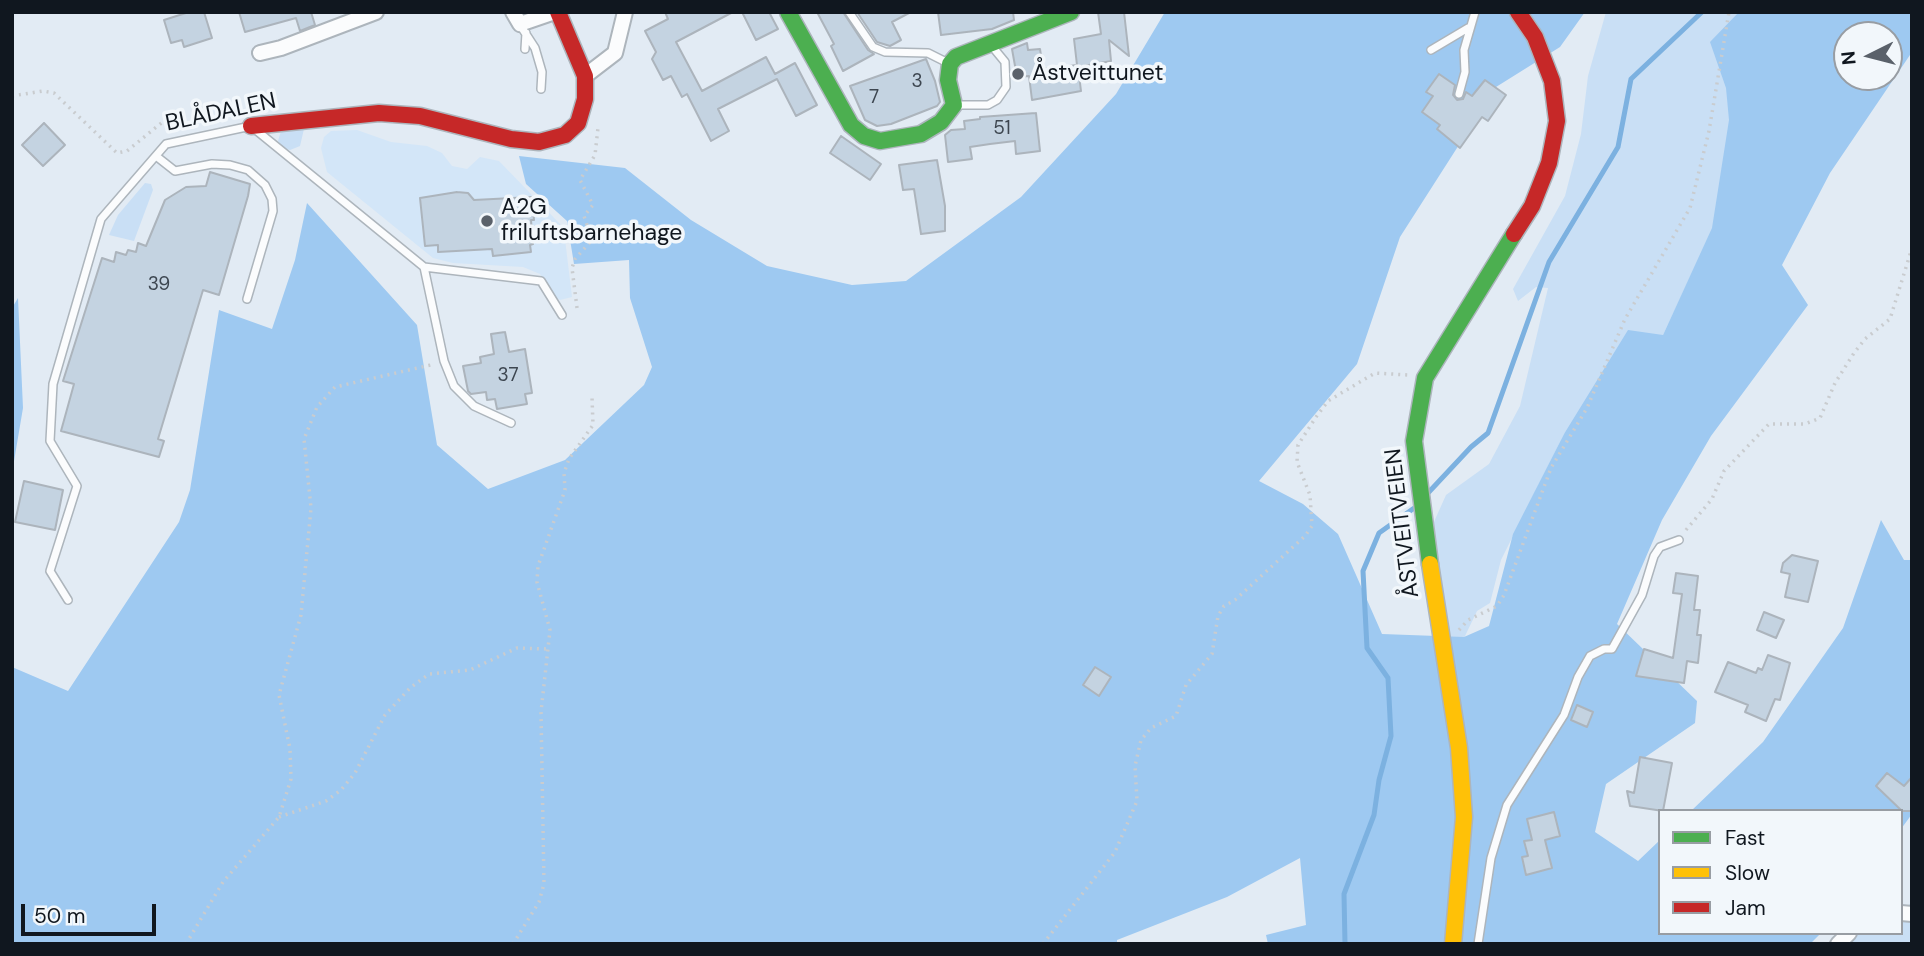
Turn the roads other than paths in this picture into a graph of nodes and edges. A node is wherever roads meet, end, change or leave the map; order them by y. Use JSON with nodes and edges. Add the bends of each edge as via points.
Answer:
{"nodes":[{"id":1,"x":376,"y":12,"type":"edge"},
{"id":2,"x":556,"y":12,"type":"edge"},
{"id":3,"x":625,"y":12,"type":"edge"},
{"id":4,"x":788,"y":12,"type":"edge"},
{"id":5,"x":849,"y":12,"type":"edge"},
{"id":6,"x":1071,"y":12,"type":"edge"},
{"id":7,"x":1475,"y":12,"type":"edge"},
{"id":8,"x":1518,"y":12,"type":"edge"},
{"id":9,"x":520,"y":23,"type":"edge"},
{"id":10,"x":1468,"y":28,"type":"junction"},
{"id":11,"x":991,"y":45,"type":"junction"},
{"id":12,"x":525,"y":49,"type":"dead end"},
{"id":13,"x":1432,"y":50,"type":"dead end"},
{"id":14,"x":260,"y":52,"type":"dead end"},
{"id":15,"x":950,"y":64,"type":"junction"},
{"id":16,"x":585,"y":76,"type":"junction"},
{"id":17,"x":541,"y":89,"type":"dead end"},
{"id":18,"x":1459,"y":94,"type":"dead end"},
{"id":19,"x":954,"y":105,"type":"junction"},
{"id":20,"x":251,"y":125,"type":"junction"},
{"id":21,"x":156,"y":156,"type":"junction"},
{"id":22,"x":424,"y":267,"type":"junction"},
{"id":23,"x":247,"y":299,"type":"dead end"},
{"id":24,"x":562,"y":315,"type":"dead end"},
{"id":25,"x":511,"y":423,"type":"dead end"},
{"id":26,"x":1679,"y":540,"type":"road end"},
{"id":27,"x":68,"y":600,"type":"dead end"},
{"id":28,"x":1453,"y":944,"type":"edge"},
{"id":29,"x":1478,"y":944,"type":"edge"}],
"edges":[{"from":1,"to":14,"type":"street"},
{"from":2,"to":9,"type":"street"},
{"from":2,"to":16,"type":"street"},
{"from":3,"to":16,"type":"street","via":[[615,53]]},
{"from":4,"to":19,"type":"street","via":[[851,125],[864,136],[880,141],[921,134],[941,122]]},
{"from":5,"to":15,"type":"lane","via":[[873,47],[885,52],[928,53]]},
{"from":6,"to":11,"type":"street"},
{"from":7,"to":10,"type":"lane"},
{"from":8,"to":28,"type":"street","name":"ÅSTVEITVEIEN","via":[[1535,37],[1552,81],[1557,121],[1549,163],[1532,206],[1425,378],[1414,441],[1459,748],[1464,817]]},
{"from":9,"to":12,"type":"lane"},
{"from":9,"to":17,"type":"lane","via":[[539,60]]},
{"from":10,"to":13,"type":"lane"},
{"from":10,"to":18,"type":"lane"},
{"from":11,"to":15,"type":"street","via":[[956,57]]},
{"from":11,"to":19,"type":"lane","via":[[1006,62],[1006,87],[988,105]]},
{"from":15,"to":19,"type":"street","via":[[948,80]]},
{"from":16,"to":20,"type":"street","name":"BLÅDALEN","via":[[578,123],[565,135],[540,142],[420,116],[379,113]]},
{"from":20,"to":21,"type":"lane","name":"BLÅDALEN","via":[[166,144]]},
{"from":20,"to":22,"type":"lane"},
{"from":21,"to":23,"type":"lane","via":[[175,171],[230,165],[248,170],[265,185],[273,211]]},
{"from":21,"to":27,"type":"lane","name":"BLÅDALEN","via":[[101,219],[53,384],[50,442],[77,486],[50,571]]},
{"from":22,"to":24,"type":"lane","via":[[541,281]]},
{"from":22,"to":25,"type":"lane","via":[[444,362],[454,386],[474,406]]},
{"from":26,"to":29,"type":"lane","via":[[1660,547],[1654,556],[1643,595],[1612,649],[1590,656],[1564,715],[1507,805],[1491,858]]}]}
